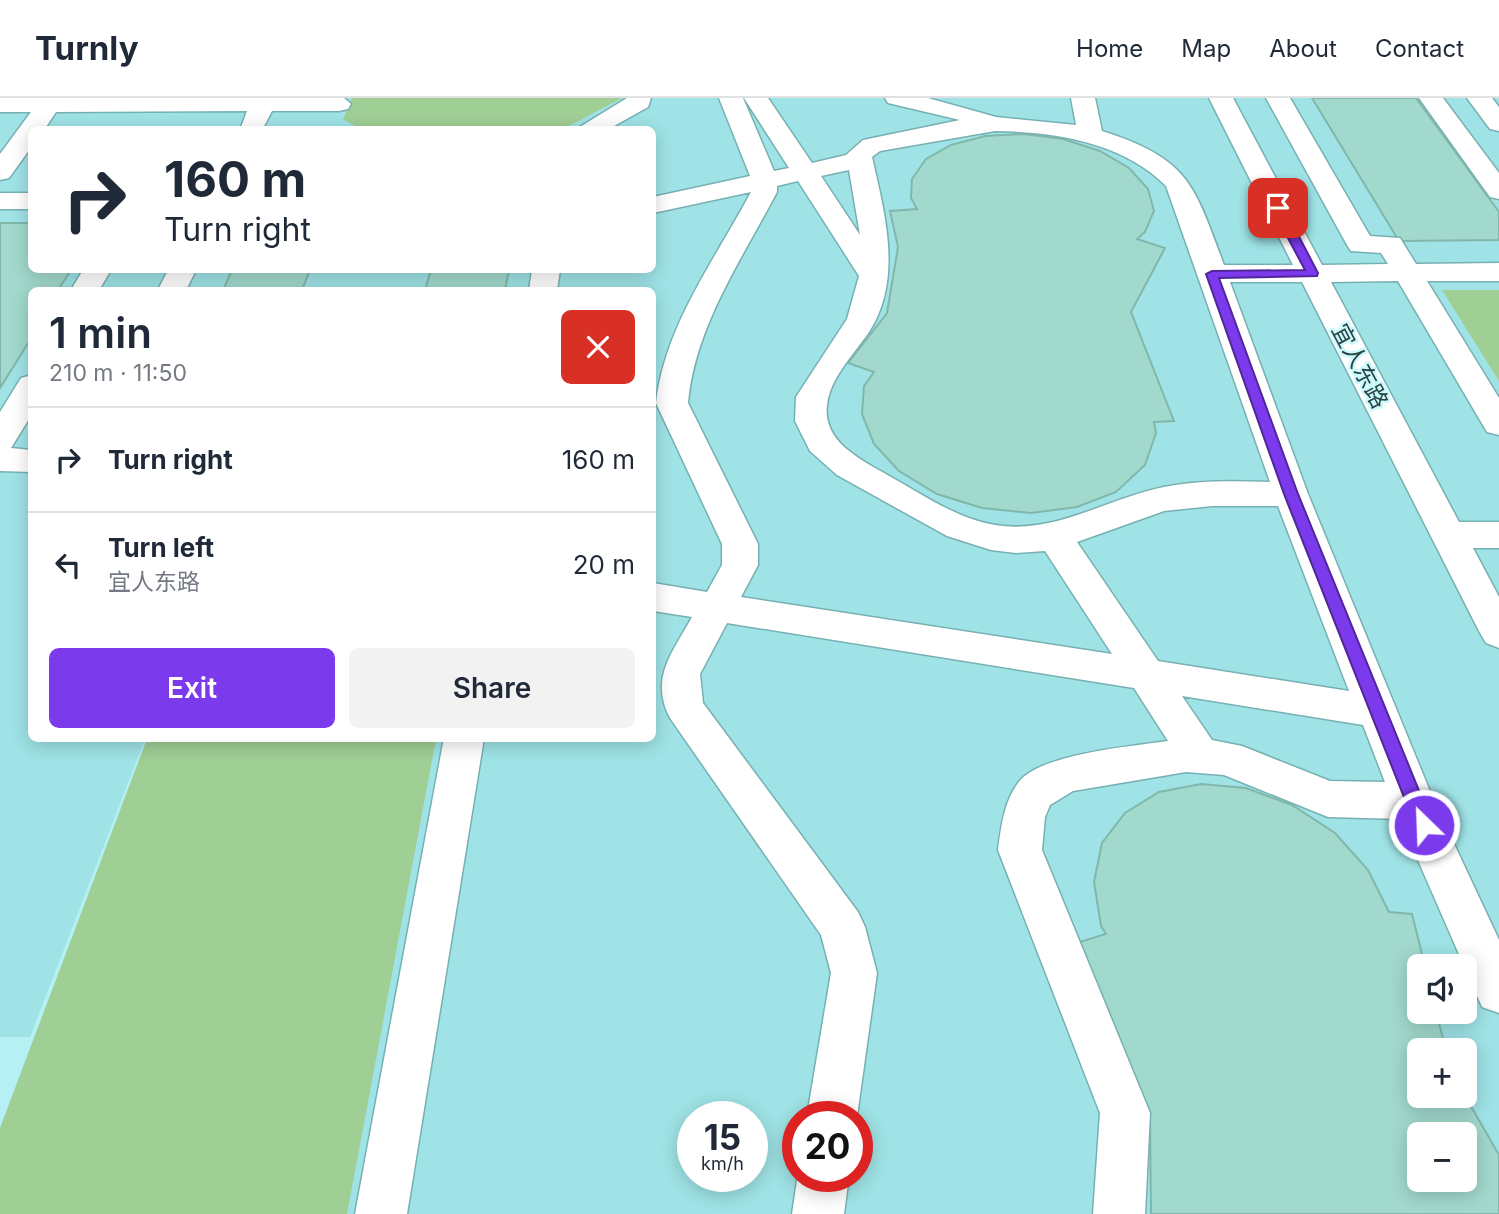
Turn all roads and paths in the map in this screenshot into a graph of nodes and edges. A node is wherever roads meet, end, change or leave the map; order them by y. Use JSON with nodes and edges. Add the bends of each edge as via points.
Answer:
{"nodes":[{"id":1,"x":639,"y":98,"type":"edge"},
{"id":2,"x":731,"y":98,"type":"edge"},
{"id":3,"x":756,"y":98,"type":"edge"},
{"id":4,"x":897,"y":98,"type":"edge"},
{"id":5,"x":1083,"y":98,"type":"edge"},
{"id":6,"x":1221,"y":98,"type":"edge"},
{"id":7,"x":1278,"y":98,"type":"edge"},
{"id":8,"x":1430,"y":98,"type":"edge"},
{"id":9,"x":1479,"y":98,"type":"edge"},
{"id":10,"x":52,"y":101,"type":"edge"},
{"id":11,"x":120,"y":101,"type":"edge"},
{"id":12,"x":193,"y":101,"type":"edge"},
{"id":13,"x":341,"y":101,"type":"edge"},
{"id":14,"x":263,"y":104,"type":"junction"},
{"id":15,"x":0,"y":105,"type":"edge"},
{"id":16,"x":1499,"y":124,"type":"edge"},
{"id":17,"x":1010,"y":125,"type":"junction"},
{"id":18,"x":34,"y":126,"type":"edge"},
{"id":19,"x":104,"y":126,"type":"edge"},
{"id":20,"x":179,"y":126,"type":"edge"},
{"id":21,"x":252,"y":126,"type":"edge"},
{"id":22,"x":331,"y":126,"type":"edge"},
{"id":23,"x":594,"y":126,"type":"edge"},
{"id":24,"x":28,"y":134,"type":"edge"},
{"id":25,"x":1091,"y":138,"type":"junction"},
{"id":26,"x":860,"y":160,"type":"junction"},
{"id":27,"x":0,"y":172,"type":"edge"},
{"id":28,"x":805,"y":172,"type":"junction"},
{"id":29,"x":764,"y":181,"type":"junction"},
{"id":30,"x":1499,"y":191,"type":"edge"},
{"id":31,"x":0,"y":201,"type":"edge"},
{"id":32,"x":28,"y":201,"type":"edge"},
{"id":33,"x":656,"y":204,"type":"edge"},
{"id":34,"x":1499,"y":272,"type":"edge"},
{"id":35,"x":1312,"y":273,"type":"junction"},
{"id":36,"x":1407,"y":273,"type":"junction"},
{"id":37,"x":872,"y":274,"type":"junction"},
{"id":38,"x":1212,"y":274,"type":"junction"},
{"id":39,"x":28,"y":392,"type":"edge"},
{"id":40,"x":1499,"y":424,"type":"edge"},
{"id":41,"x":0,"y":440,"type":"edge"},
{"id":42,"x":0,"y":456,"type":"edge"},
{"id":43,"x":28,"y":461,"type":"edge"},
{"id":44,"x":1291,"y":494,"type":"junction"},
{"id":45,"x":1448,"y":535,"type":"junction"},
{"id":46,"x":1499,"y":535,"type":"edge"},
{"id":47,"x":1055,"y":538,"type":"junction"},
{"id":48,"x":656,"y":597,"type":"edge"},
{"id":49,"x":716,"y":607,"type":"junction"},
{"id":50,"x":1499,"y":633,"type":"edge"},
{"id":51,"x":1146,"y":675,"type":"junction"},
{"id":52,"x":1377,"y":711,"type":"junction"},
{"id":53,"x":463,"y":742,"type":"edge"},
{"id":54,"x":1200,"y":756,"type":"junction"},
{"id":55,"x":1413,"y":801,"type":"junction"},
{"id":56,"x":1499,"y":991,"type":"edge"},
{"id":57,"x":834,"y":1101,"type":"edge"},
{"id":58,"x":821,"y":1192,"type":"edge"},
{"id":59,"x":381,"y":1214,"type":"edge"},
{"id":60,"x":818,"y":1214,"type":"edge"},
{"id":61,"x":1119,"y":1214,"type":"edge"}],
"edges":[{"from":1,"to":23,"type":"street"},
{"from":2,"to":29,"type":"street"},
{"from":3,"to":28,"type":"street"},
{"from":4,"to":17,"type":"street"},
{"from":5,"to":25,"type":"street"},
{"from":6,"to":35,"type":"street","name":"宜人东路"},
{"from":7,"to":36,"type":"street","via":[[1361,245],[1390,244]]},
{"from":8,"to":30,"type":"street"},
{"from":9,"to":16,"type":"street"},
{"from":10,"to":11,"type":"street"},
{"from":10,"to":15,"type":"street"},
{"from":10,"to":18,"type":"street"},
{"from":11,"to":12,"type":"street"},
{"from":11,"to":19,"type":"street"},
{"from":12,"to":14,"type":"street"},
{"from":12,"to":20,"type":"street"},
{"from":13,"to":14,"type":"street"},
{"from":13,"to":22,"type":"street"},
{"from":14,"to":21,"type":"street"},
{"from":17,"to":25,"type":"street"},
{"from":17,"to":26,"type":"street","via":[[872,145],[859,155]]},
{"from":24,"to":27,"type":"street"},
{"from":25,"to":38,"type":"street","via":[[1149,158],[1176,181]]},
{"from":26,"to":28,"type":"street"},
{"from":26,"to":37,"type":"street","via":[[877,243]]},
{"from":28,"to":29,"type":"street"},
{"from":28,"to":37,"type":"street"},
{"from":29,"to":33,"type":"street"},
{"from":29,"to":49,"type":"street","via":[[764,192],[693,328],[671,385],[672,403],[740,544],[740,565]]},
{"from":31,"to":32,"type":"street"},
{"from":34,"to":36,"type":"street"},
{"from":35,"to":36,"type":"street"},
{"from":35,"to":38,"type":"street"},
{"from":35,"to":45,"type":"street","name":"宜人东路"},
{"from":36,"to":40,"type":"street"},
{"from":37,"to":47,"type":"street","via":[[867,308],[810,406],[813,430],[828,453],[848,468],[967,529],[992,537]]},
{"from":38,"to":44,"type":"street"},
{"from":39,"to":41,"type":"street"},
{"from":42,"to":43,"type":"street","via":[[6,461]]},
{"from":44,"to":47,"type":"street","via":[[1204,493],[1161,499]]},
{"from":44,"to":52,"type":"street"},
{"from":45,"to":46,"type":"street"},
{"from":45,"to":50,"type":"street","name":"宜人东路"},
{"from":47,"to":51,"type":"street"},
{"from":48,"to":49,"type":"street"},
{"from":49,"to":51,"type":"street"},
{"from":49,"to":57,"type":"street","via":[[680,674],[684,708],[842,927],[854,973]]},
{"from":51,"to":52,"type":"street"},
{"from":51,"to":54,"type":"street"},
{"from":52,"to":55,"type":"street"},
{"from":53,"to":59,"type":"street"},
{"from":54,"to":55,"type":"street","via":[[1227,758],[1328,799]]},
{"from":54,"to":61,"type":"street","via":[[1064,775],[1034,793],[1024,817],[1020,850],[1125,1113]]},
{"from":55,"to":56,"type":"street"},
{"from":58,"to":60,"type":"street"}]}
